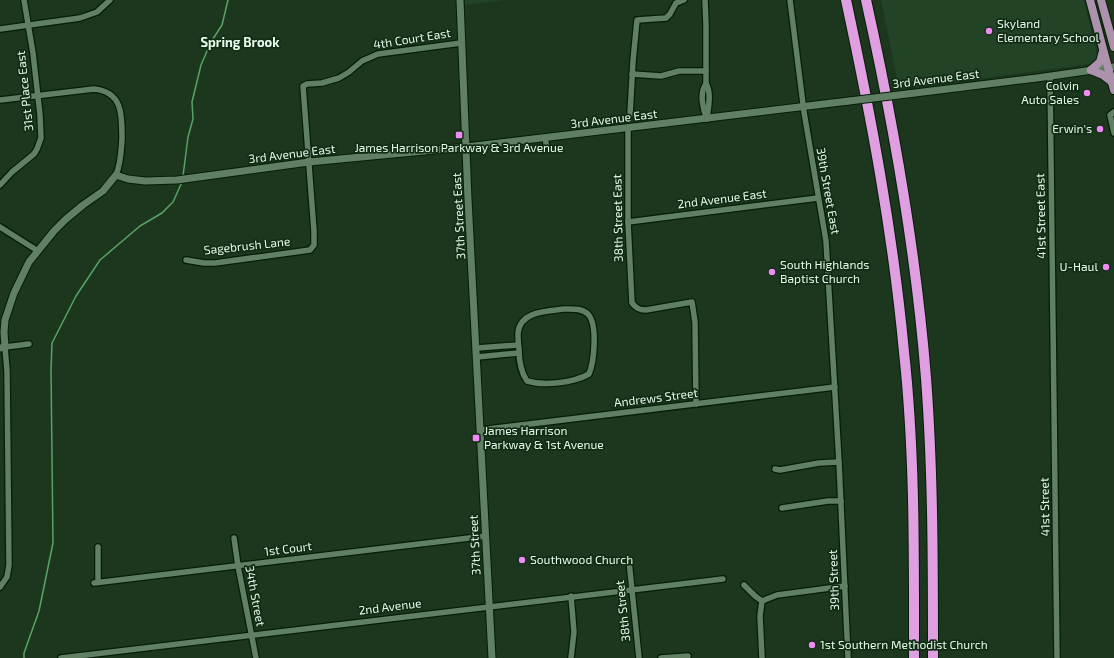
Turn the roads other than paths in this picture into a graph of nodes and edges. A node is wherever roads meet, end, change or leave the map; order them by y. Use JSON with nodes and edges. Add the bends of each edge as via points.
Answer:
{"nodes":[{"id":1,"x":24,"y":0,"type":"edge"},
{"id":2,"x":110,"y":0,"type":"edge"},
{"id":3,"x":460,"y":0,"type":"edge"},
{"id":4,"x":684,"y":0,"type":"edge"},
{"id":5,"x":705,"y":0,"type":"edge"},
{"id":6,"x":790,"y":0,"type":"edge"},
{"id":7,"x":846,"y":0,"type":"edge"},
{"id":8,"x":866,"y":0,"type":"edge"},
{"id":9,"x":1090,"y":0,"type":"edge"},
{"id":10,"x":1102,"y":0,"type":"edge"},
{"id":11,"x":29,"y":25,"type":"junction"},
{"id":12,"x":0,"y":29,"type":"edge"},
{"id":13,"x":461,"y":43,"type":"junction"},
{"id":14,"x":1114,"y":47,"type":"edge"},
{"id":15,"x":1103,"y":51,"type":"junction"},
{"id":16,"x":1111,"y":67,"type":"edge"},
{"id":17,"x":1091,"y":70,"type":"junction"},
{"id":18,"x":706,"y":71,"type":"junction"},
{"id":19,"x":632,"y":74,"type":"junction"},
{"id":20,"x":1050,"y":76,"type":"junction"},
{"id":21,"x":1113,"y":86,"type":"edge"},
{"id":22,"x":37,"y":95,"type":"junction"},
{"id":23,"x":0,"y":100,"type":"edge"},
{"id":24,"x":804,"y":107,"type":"junction"},
{"id":25,"x":1114,"y":112,"type":"edge"},
{"id":26,"x":630,"y":115,"type":"dead end"},
{"id":27,"x":707,"y":119,"type":"junction"},
{"id":28,"x":628,"y":128,"type":"junction"},
{"id":29,"x":1114,"y":133,"type":"edge"},
{"id":30,"x":545,"y":138,"type":"junction"},
{"id":31,"x":466,"y":147,"type":"junction"},
{"id":32,"x":547,"y":148,"type":"dead end"},
{"id":33,"x":308,"y":162,"type":"junction"},
{"id":34,"x":116,"y":175,"type":"junction"},
{"id":35,"x":0,"y":185,"type":"edge"},
{"id":36,"x":818,"y":198,"type":"junction"},
{"id":37,"x":628,"y":222,"type":"junction"},
{"id":38,"x":0,"y":227,"type":"edge"},
{"id":39,"x":38,"y":251,"type":"junction"},
{"id":40,"x":186,"y":260,"type":"dead end"},
{"id":41,"x":30,"y":344,"type":"dead end"},
{"id":42,"x":518,"y":345,"type":"junction"},
{"id":43,"x":3,"y":347,"type":"edge"},
{"id":44,"x":476,"y":348,"type":"junction"},
{"id":45,"x":519,"y":353,"type":"junction"},
{"id":46,"x":1054,"y":356,"type":"joint"},
{"id":47,"x":477,"y":357,"type":"junction"},
{"id":48,"x":835,"y":387,"type":"junction"},
{"id":49,"x":696,"y":404,"type":"junction"},
{"id":50,"x":480,"y":430,"type":"junction"},
{"id":51,"x":839,"y":462,"type":"junction"},
{"id":52,"x":775,"y":469,"type":"dead end"},
{"id":53,"x":841,"y":501,"type":"junction"},
{"id":54,"x":782,"y":508,"type":"dead end"},
{"id":55,"x":486,"y":536,"type":"junction"},
{"id":56,"x":234,"y":538,"type":"dead end"},
{"id":57,"x":98,"y":547,"type":"dead end"},
{"id":58,"x":629,"y":561,"type":"dead end"},
{"id":59,"x":238,"y":566,"type":"junction"},
{"id":60,"x":723,"y":579,"type":"dead end"},
{"id":61,"x":744,"y":585,"type":"dead end"},
{"id":62,"x":844,"y":586,"type":"junction"},
{"id":63,"x":0,"y":587,"type":"edge"},
{"id":64,"x":631,"y":589,"type":"junction"},
{"id":65,"x":571,"y":596,"type":"junction"},
{"id":66,"x":762,"y":601,"type":"junction"},
{"id":67,"x":489,"y":606,"type":"junction"},
{"id":68,"x":251,"y":635,"type":"junction"},
{"id":69,"x":688,"y":656,"type":"dead end"},
{"id":70,"x":61,"y":658,"type":"edge"},
{"id":71,"x":256,"y":658,"type":"edge"},
{"id":72,"x":492,"y":658,"type":"edge"},
{"id":73,"x":571,"y":658,"type":"edge"},
{"id":74,"x":639,"y":658,"type":"edge"},
{"id":75,"x":661,"y":658,"type":"edge"},
{"id":76,"x":762,"y":658,"type":"edge"},
{"id":77,"x":848,"y":658,"type":"edge"},
{"id":78,"x":914,"y":658,"type":"edge"},
{"id":79,"x":933,"y":658,"type":"edge"},
{"id":80,"x":1058,"y":658,"type":"edge"}],
"edges":[{"from":1,"to":11,"type":"street","name":"31st Place East"},
{"from":2,"to":11,"type":"street","via":[[97,12],[86,17]]},
{"from":3,"to":13,"type":"street","name":"37th Street East"},
{"from":4,"to":19,"type":"street","via":[[676,3],[666,18],[637,20]]},
{"from":5,"to":18,"type":"street"},
{"from":6,"to":24,"type":"street","name":"39th Street East"},
{"from":7,"to":78,"type":"highway","via":[[879,165],[905,353],[914,516]]},
{"from":8,"to":79,"type":"highway","via":[[894,132],[920,316],[928,408],[932,506]]},
{"from":9,"to":15,"type":"main road"},
{"from":10,"to":14,"type":"main road"},
{"from":11,"to":12,"type":"street"},
{"from":11,"to":22,"type":"street","name":"31st Place East"},
{"from":13,"to":31,"type":"street","name":"37th Street East"},
{"from":13,"to":33,"type":"street","name":"4th Court East","via":[[378,54],[362,61],[339,78],[303,86]]},
{"from":15,"to":16,"type":"main road"},
{"from":15,"to":17,"type":"main road","via":[[1100,62]]},
{"from":16,"to":17,"type":"street","name":"3rd Avenue East"},
{"from":16,"to":21,"type":"main road"},
{"from":17,"to":20,"type":"street","name":"3rd Avenue East"},
{"from":17,"to":21,"type":"main road","via":[[1103,75]]},
{"from":18,"to":19,"type":"street","via":[[657,76]]},
{"from":18,"to":27,"type":"street","via":[[703,110]]},
{"from":19,"to":26,"type":"street"},
{"from":20,"to":24,"type":"street","name":"3rd Avenue East","bridge":true},
{"from":20,"to":46,"type":"street","name":"41st Street East"},
{"from":22,"to":23,"type":"street"},
{"from":22,"to":34,"type":"street","via":[[94,89],[110,94],[122,114],[121,159]]},
{"from":22,"to":35,"type":"street","name":"31st Place East","via":[[40,144],[34,154]]},
{"from":24,"to":27,"type":"street","name":"3rd Avenue East"},
{"from":24,"to":36,"type":"street","name":"39th Street East"},
{"from":25,"to":29,"type":"street","via":[[1110,115]]},
{"from":27,"to":28,"type":"street","name":"3rd Avenue East"},
{"from":28,"to":30,"type":"street","name":"3rd Avenue East"},
{"from":28,"to":37,"type":"street","name":"38th Street East"},
{"from":30,"to":31,"type":"street","name":"3rd Avenue East"},
{"from":30,"to":32,"type":"street"},
{"from":31,"to":33,"type":"street","name":"3rd Avenue East"},
{"from":31,"to":44,"type":"street","name":"37th Street East"},
{"from":33,"to":34,"type":"street","name":"3rd Avenue East","via":[[177,180],[145,181]]},
{"from":33,"to":40,"type":"street","name":"Sagebrush Lane","via":[[314,231],[314,245],[310,250],[215,263]]},
{"from":34,"to":39,"type":"street","via":[[103,192],[66,219]]},
{"from":36,"to":37,"type":"street","name":"2nd Avenue East"},
{"from":36,"to":48,"type":"street","name":"39th Street East","via":[[826,241]]},
{"from":37,"to":49,"type":"street","name":"38th Street East","via":[[631,297],[635,307],[646,310],[692,302],[695,322]]},
{"from":38,"to":39,"type":"street"},
{"from":39,"to":43,"type":"street","via":[[23,272],[8,309]]},
{"from":41,"to":43,"type":"street"},
{"from":42,"to":44,"type":"street"},
{"from":42,"to":45,"type":"street"},
{"from":42,"to":45,"type":"street","via":[[518,332],[523,320],[542,312],[576,309],[588,314],[592,324],[593,365],[589,374],[579,379],[537,384],[527,381],[520,370]]},
{"from":43,"to":63,"type":"street","via":[[7,371],[9,565],[7,577]]},
{"from":44,"to":47,"type":"street","name":"37th Street East"},
{"from":45,"to":47,"type":"street"},
{"from":46,"to":80,"type":"street","name":"41st Street"},
{"from":47,"to":50,"type":"street","name":"37th Street East"},
{"from":48,"to":49,"type":"street","name":"Andrews Street"},
{"from":48,"to":51,"type":"street","name":"39th Street"},
{"from":49,"to":50,"type":"street","name":"Andrews Street"},
{"from":50,"to":55,"type":"street","name":"37th Street"},
{"from":51,"to":52,"type":"street"},
{"from":51,"to":53,"type":"street","name":"39th Street"},
{"from":53,"to":54,"type":"street"},
{"from":53,"to":62,"type":"street","name":"39th Street"},
{"from":55,"to":59,"type":"street","name":"1st Court"},
{"from":55,"to":67,"type":"street","name":"37th Street"},
{"from":56,"to":59,"type":"street","name":"34th Street"},
{"from":57,"to":59,"type":"street","name":"1st Court","via":[[96,582]]},
{"from":58,"to":64,"type":"street","name":"38th Street"},
{"from":59,"to":68,"type":"street","name":"34th Street"},
{"from":60,"to":64,"type":"street","name":"2nd Avenue"},
{"from":61,"to":66,"type":"street"},
{"from":62,"to":66,"type":"street","via":[[777,594]]},
{"from":62,"to":77,"type":"street","name":"39th Street"},
{"from":64,"to":65,"type":"street","name":"2nd Avenue"},
{"from":64,"to":74,"type":"street","name":"38th Street"},
{"from":65,"to":67,"type":"street","name":"2nd Avenue"},
{"from":65,"to":73,"type":"street","via":[[574,632]]},
{"from":66,"to":76,"type":"street"},
{"from":67,"to":68,"type":"street","name":"2nd Avenue"},
{"from":67,"to":72,"type":"street","name":"37th Street"},
{"from":68,"to":70,"type":"street","name":"2nd Avenue"},
{"from":68,"to":71,"type":"street","name":"34th Street"},
{"from":69,"to":75,"type":"street"}]}
